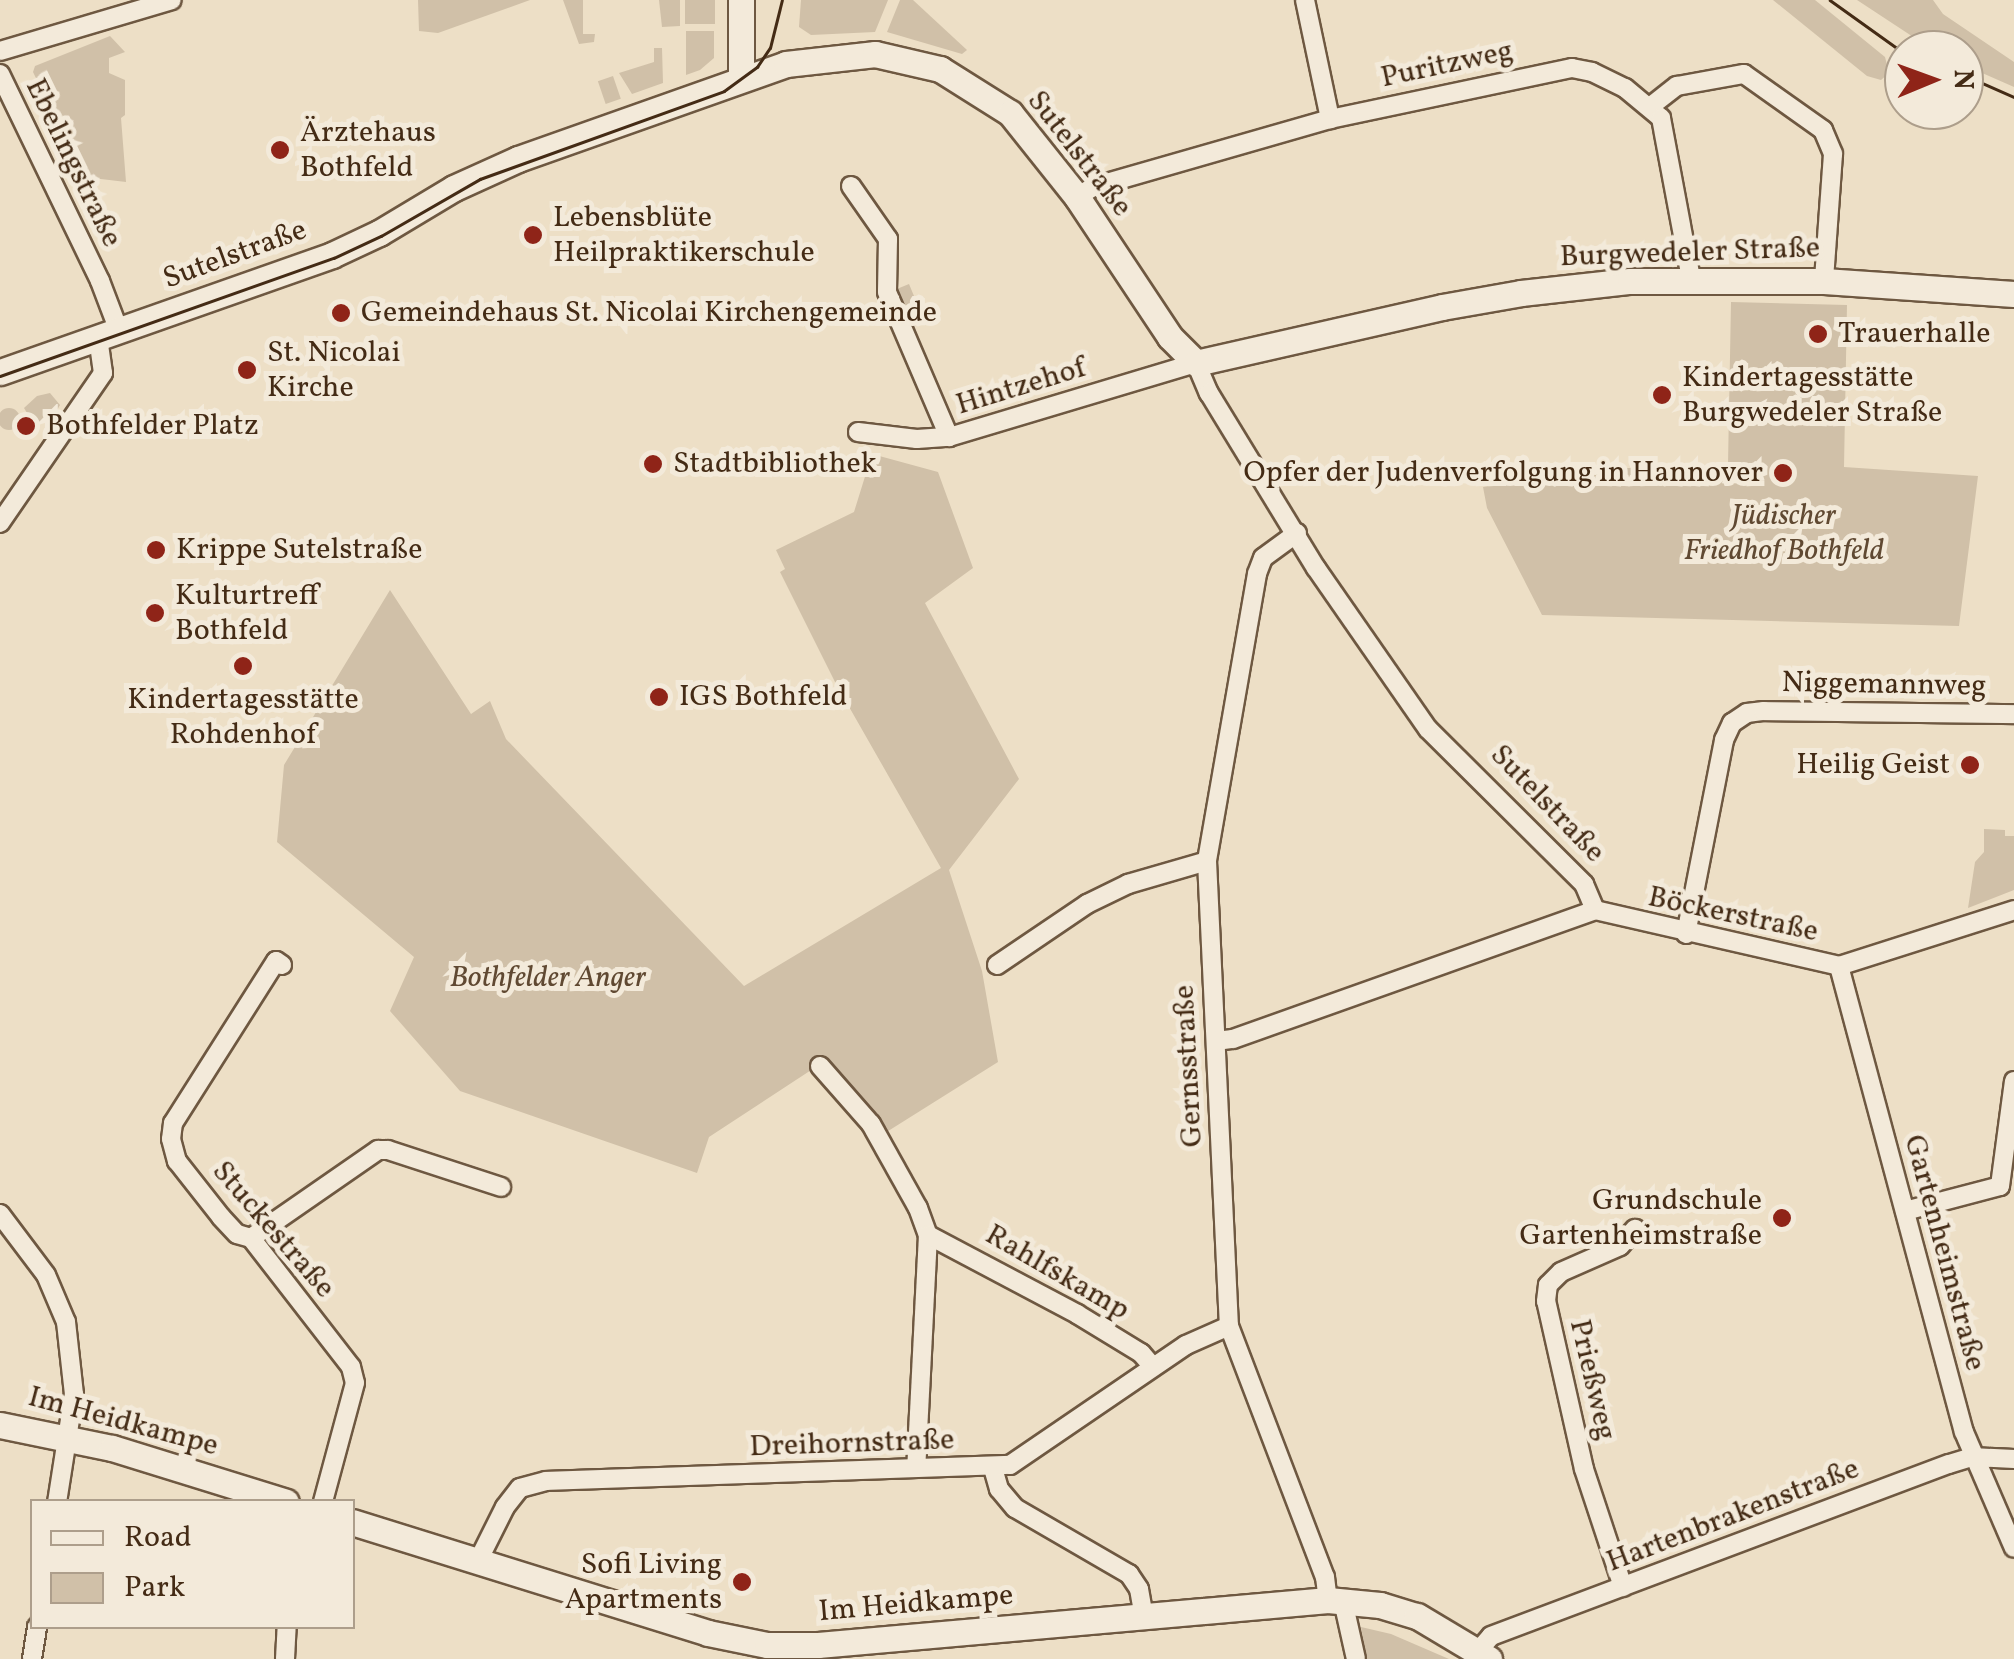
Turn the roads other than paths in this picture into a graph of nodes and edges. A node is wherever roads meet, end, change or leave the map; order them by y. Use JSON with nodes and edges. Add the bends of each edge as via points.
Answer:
{"nodes":[{"id":1,"x":172,"y":0,"type":"edge"},
{"id":2,"x":741,"y":0,"type":"edge"},
{"id":3,"x":1305,"y":0,"type":"edge"},
{"id":4,"x":0,"y":52,"type":"edge"},
{"id":5,"x":0,"y":74,"type":"edge"},
{"id":6,"x":741,"y":79,"type":"junction"},
{"id":7,"x":1652,"y":106,"type":"junction"},
{"id":8,"x":1330,"y":119,"type":"junction"},
{"id":9,"x":851,"y":186,"type":"dead end"},
{"id":10,"x":1077,"y":197,"type":"junction"},
{"id":11,"x":1690,"y":279,"type":"junction"},
{"id":12,"x":1824,"y":281,"type":"junction"},
{"id":13,"x":2014,"y":294,"type":"edge"},
{"id":14,"x":108,"y":334,"type":"junction"},
{"id":15,"x":1196,"y":362,"type":"junction"},
{"id":16,"x":0,"y":372,"type":"edge"},
{"id":17,"x":858,"y":432,"type":"dead end"},
{"id":18,"x":949,"y":437,"type":"junction"},
{"id":19,"x":0,"y":524,"type":"edge"},
{"id":20,"x":1297,"y":534,"type":"junction"},
{"id":21,"x":2014,"y":714,"type":"edge"},
{"id":22,"x":1207,"y":862,"type":"junction"},
{"id":23,"x":1595,"y":910,"type":"junction"},
{"id":24,"x":2014,"y":910,"type":"edge"},
{"id":25,"x":1686,"y":934,"type":"junction"},
{"id":26,"x":282,"y":964,"type":"dead end"},
{"id":27,"x":997,"y":965,"type":"dead end"},
{"id":28,"x":1839,"y":966,"type":"junction"},
{"id":29,"x":1216,"y":1041,"type":"junction"},
{"id":30,"x":820,"y":1066,"type":"dead end"},
{"id":31,"x":2014,"y":1081,"type":"edge"},
{"id":32,"x":502,"y":1187,"type":"dead end"},
{"id":33,"x":2007,"y":1190,"type":"edge"},
{"id":34,"x":1905,"y":1211,"type":"junction"},
{"id":35,"x":0,"y":1214,"type":"edge"},
{"id":36,"x":1635,"y":1229,"type":"dead end"},
{"id":37,"x":928,"y":1234,"type":"junction"},
{"id":38,"x":251,"y":1238,"type":"junction"},
{"id":39,"x":1229,"y":1326,"type":"junction"},
{"id":40,"x":1153,"y":1367,"type":"junction"},
{"id":41,"x":0,"y":1424,"type":"edge"},
{"id":42,"x":68,"y":1436,"type":"junction"},
{"id":43,"x":1972,"y":1457,"type":"junction"},
{"id":44,"x":2014,"y":1459,"type":"edge"},
{"id":45,"x":916,"y":1468,"type":"junction"},
{"id":46,"x":993,"y":1468,"type":"junction"},
{"id":47,"x":58,"y":1499,"type":"edge"},
{"id":48,"x":276,"y":1499,"type":"edge"},
{"id":49,"x":324,"y":1499,"type":"edge"},
{"id":50,"x":355,"y":1523,"type":"edge"},
{"id":51,"x":2014,"y":1548,"type":"edge"},
{"id":52,"x":478,"y":1561,"type":"junction"},
{"id":53,"x":1623,"y":1587,"type":"junction"},
{"id":54,"x":1336,"y":1600,"type":"junction"},
{"id":55,"x":1144,"y":1616,"type":"junction"},
{"id":56,"x":37,"y":1629,"type":"edge"},
{"id":57,"x":287,"y":1629,"type":"edge"},
{"id":58,"x":1484,"y":1654,"type":"edge"},
{"id":59,"x":32,"y":1659,"type":"edge"},
{"id":60,"x":285,"y":1659,"type":"edge"},
{"id":61,"x":1356,"y":1659,"type":"edge"}],
"edges":[{"from":1,"to":4,"type":"street"},
{"from":2,"to":6,"type":"main road"},
{"from":3,"to":8,"type":"street"},
{"from":5,"to":14,"type":"street","name":"Ebelingstraße","via":[[100,281]]},
{"from":6,"to":10,"type":"main road","name":"Sutelstraße","via":[[812,58],[875,54],[918,60],[962,79],[1010,113]]},
{"from":6,"to":14,"type":"main road","name":"Sutelstraße","via":[[518,159],[344,250]]},
{"from":7,"to":8,"type":"street","name":"Puritzweg","via":[[1572,68]]},
{"from":7,"to":11,"type":"street","via":[[1667,133]]},
{"from":7,"to":12,"type":"street","via":[[1677,86],[1744,74],[1823,130],[1833,154]]},
{"from":8,"to":10,"type":"street","name":"Puritzweg"},
{"from":9,"to":18,"type":"street","via":[[888,239],[887,292]]},
{"from":10,"to":15,"type":"main road","name":"Sutelstraße","via":[[1170,337]]},
{"from":11,"to":12,"type":"main road","name":"Burgwedeler Straße"},
{"from":11,"to":15,"type":"main road","name":"Burgwedeler Straße","via":[[1520,292]]},
{"from":12,"to":13,"type":"main road","name":"Burgwedeler Straße"},
{"from":14,"to":16,"type":"main road","name":"Sutelstraße"},
{"from":14,"to":19,"type":"street","via":[[103,373]]},
{"from":15,"to":18,"type":"street","name":"Hintzehof"},
{"from":15,"to":20,"type":"street","name":"Sutelstraße"},
{"from":17,"to":18,"type":"street","name":"Hintzehof"},
{"from":20,"to":22,"type":"street","name":"Gernsstraße","via":[[1262,558]]},
{"from":20,"to":23,"type":"street","name":"Sutelstraße","via":[[1428,730],[1584,884]]},
{"from":21,"to":25,"type":"street","name":"Niggemannweg","via":[[1764,710],[1732,723]]},
{"from":22,"to":27,"type":"street","via":[[1128,884],[1087,904]]},
{"from":22,"to":29,"type":"street","name":"Gernsstraße"},
{"from":23,"to":25,"type":"street","name":"Böckerstraße"},
{"from":23,"to":29,"type":"street"},
{"from":24,"to":28,"type":"street","name":"Böckerstraße"},
{"from":25,"to":28,"type":"street","name":"Böckerstraße"},
{"from":26,"to":38,"type":"street","name":"Stuckestraße","via":[[276,960],[173,1123],[170,1138],[178,1162],[220,1217]]},
{"from":28,"to":34,"type":"street","name":"Gartenheimstraße"},
{"from":29,"to":39,"type":"street","name":"Gernsstraße"},
{"from":30,"to":37,"type":"street","via":[[871,1124]]},
{"from":31,"to":33,"type":"street"},
{"from":32,"to":38,"type":"street","via":[[378,1150]]},
{"from":33,"to":34,"type":"street"},
{"from":34,"to":43,"type":"street","name":"Gartenheimstraße"},
{"from":35,"to":42,"type":"street","via":[[60,1300],[74,1394]]},
{"from":36,"to":53,"type":"street","name":"Prießweg","via":[[1620,1246],[1561,1272],[1548,1284],[1546,1301],[1584,1469]]},
{"from":37,"to":40,"type":"street","name":"Rahlfskamp","via":[[1077,1314]]},
{"from":37,"to":45,"type":"street"},
{"from":38,"to":49,"type":"street","name":"Stuckestraße","via":[[351,1366],[355,1383]]},
{"from":39,"to":40,"type":"street","name":"Dreihornstraße"},
{"from":39,"to":54,"type":"street","name":"Gernsstraße"},
{"from":40,"to":46,"type":"street","name":"Dreihornstraße","via":[[1010,1465]]},
{"from":41,"to":42,"type":"main road","name":"Im Heidkampe"},
{"from":42,"to":47,"type":"street"},
{"from":42,"to":48,"type":"main road","name":"Im Heidkampe"},
{"from":43,"to":44,"type":"street","name":"Hartenbrakenstraße"},
{"from":43,"to":51,"type":"street","name":"Gartenheimstraße"},
{"from":43,"to":53,"type":"street","name":"Hartenbrakenstraße"},
{"from":45,"to":46,"type":"street","name":"Dreihornstraße"},
{"from":45,"to":52,"type":"street","name":"Dreihornstraße","via":[[546,1481],[520,1488]]},
{"from":46,"to":55,"type":"street","via":[[1014,1508],[1128,1574]]},
{"from":50,"to":52,"type":"main road","name":"Im Heidkampe"},
{"from":52,"to":55,"type":"main road","name":"Im Heidkampe","via":[[767,1645]]},
{"from":53,"to":58,"type":"street","name":"Hartenbrakenstraße","via":[[1491,1636]]},
{"from":54,"to":55,"type":"main road","name":"Im Heidkampe"},
{"from":54,"to":58,"type":"main road","name":"Im Heidkampe","via":[[1417,1616]]},
{"from":54,"to":61,"type":"street","name":"Gernsstraße"},
{"from":56,"to":59,"type":"street"},
{"from":57,"to":60,"type":"street"}]}
